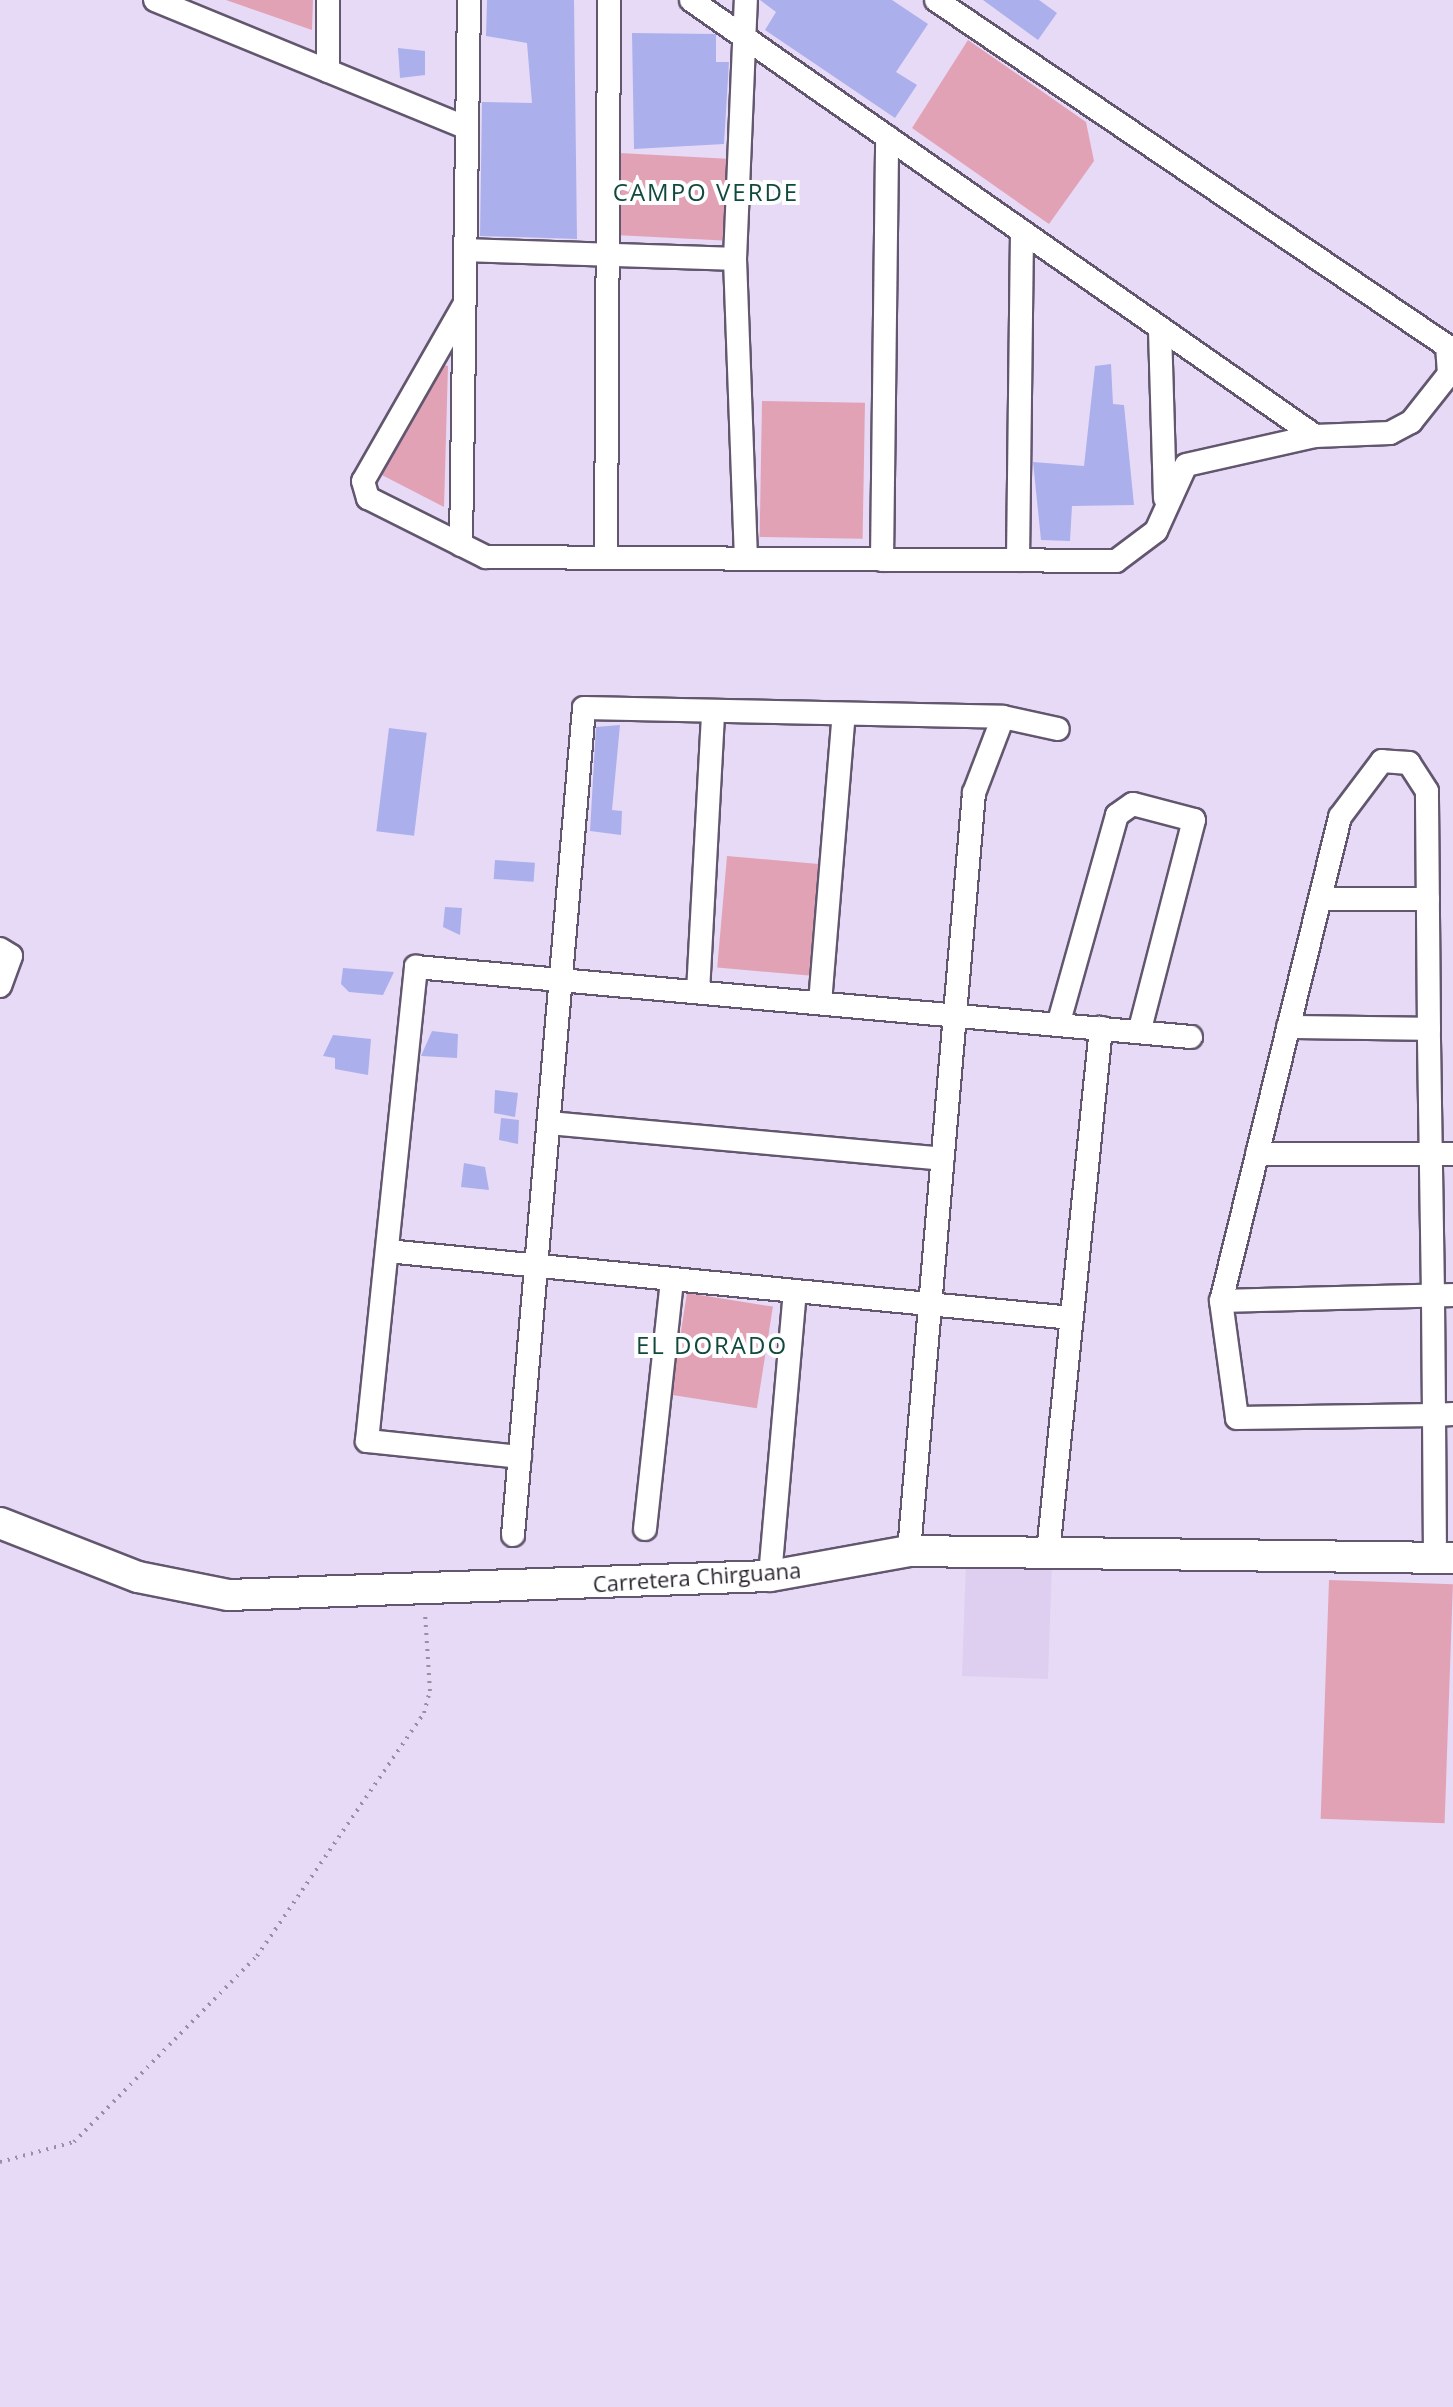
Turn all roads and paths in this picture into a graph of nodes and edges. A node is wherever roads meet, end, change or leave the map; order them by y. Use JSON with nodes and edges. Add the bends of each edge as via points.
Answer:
{"nodes":[{"id":1,"x":155,"y":0,"type":"edge"},
{"id":2,"x":328,"y":0,"type":"edge"},
{"id":3,"x":469,"y":0,"type":"edge"},
{"id":4,"x":609,"y":0,"type":"edge"},
{"id":5,"x":691,"y":0,"type":"edge"},
{"id":6,"x":746,"y":0,"type":"edge"},
{"id":7,"x":936,"y":0,"type":"edge"},
{"id":8,"x":746,"y":38,"type":"junction"},
{"id":9,"x":328,"y":71,"type":"junction"},
{"id":10,"x":467,"y":128,"type":"junction"},
{"id":11,"x":887,"y":137,"type":"junction"},
{"id":12,"x":1022,"y":237,"type":"junction"},
{"id":13,"x":466,"y":250,"type":"junction"},
{"id":14,"x":604,"y":253,"type":"junction"},
{"id":15,"x":735,"y":259,"type":"junction"},
{"id":16,"x":464,"y":305,"type":"junction"},
{"id":17,"x":1160,"y":330,"type":"junction"},
{"id":18,"x":1315,"y":436,"type":"junction"},
{"id":19,"x":1165,"y":499,"type":"junction"},
{"id":20,"x":461,"y":545,"type":"junction"},
{"id":21,"x":606,"y":558,"type":"junction"},
{"id":22,"x":746,"y":559,"type":"junction"},
{"id":23,"x":882,"y":560,"type":"junction"},
{"id":24,"x":1018,"y":560,"type":"junction"},
{"id":25,"x":713,"y":711,"type":"junction"},
{"id":26,"x":844,"y":714,"type":"junction"},
{"id":27,"x":1003,"y":717,"type":"junction"},
{"id":28,"x":1058,"y":729,"type":"dead end"},
{"id":29,"x":1320,"y":899,"type":"junction"},
{"id":30,"x":1428,"y":899,"type":"junction"},
{"id":31,"x":0,"y":949,"type":"edge"},
{"id":32,"x":561,"y":980,"type":"junction"},
{"id":33,"x":0,"y":986,"type":"edge"},
{"id":34,"x":698,"y":992,"type":"junction"},
{"id":35,"x":820,"y":1003,"type":"junction"},
{"id":36,"x":955,"y":1015,"type":"junction"},
{"id":37,"x":1058,"y":1025,"type":"junction"},
{"id":38,"x":1288,"y":1027,"type":"junction"},
{"id":39,"x":1101,"y":1028,"type":"junction"},
{"id":40,"x":1429,"y":1029,"type":"junction"},
{"id":41,"x":1139,"y":1032,"type":"junction"},
{"id":42,"x":1191,"y":1037,"type":"dead end"},
{"id":43,"x":549,"y":1123,"type":"junction"},
{"id":44,"x":1442,"y":1153,"type":"edge"},
{"id":45,"x":1257,"y":1154,"type":"junction"},
{"id":46,"x":942,"y":1159,"type":"junction"},
{"id":47,"x":387,"y":1251,"type":"junction"},
{"id":48,"x":536,"y":1266,"type":"junction"},
{"id":49,"x":672,"y":1279,"type":"junction"},
{"id":50,"x":795,"y":1291,"type":"junction"},
{"id":51,"x":1443,"y":1295,"type":"edge"},
{"id":52,"x":1221,"y":1301,"type":"junction"},
{"id":53,"x":930,"y":1304,"type":"junction"},
{"id":54,"x":1072,"y":1318,"type":"junction"},
{"id":55,"x":1443,"y":1414,"type":"edge"},
{"id":56,"x":520,"y":1457,"type":"junction"},
{"id":57,"x":0,"y":1523,"type":"edge"},
{"id":58,"x":645,"y":1529,"type":"dead end"},
{"id":59,"x":513,"y":1535,"type":"dead end"},
{"id":60,"x":909,"y":1551,"type":"junction"},
{"id":61,"x":1048,"y":1553,"type":"junction"},
{"id":62,"x":1444,"y":1558,"type":"edge"},
{"id":63,"x":770,"y":1576,"type":"junction"},
{"id":64,"x":423,"y":1593,"type":"junction"},
{"id":65,"x":0,"y":2162,"type":"edge"}],
"edges":[{"from":1,"to":9,"type":"street"},
{"from":2,"to":9,"type":"street"},
{"from":3,"to":10,"type":"street"},
{"from":4,"to":14,"type":"street"},
{"from":5,"to":8,"type":"street"},
{"from":6,"to":8,"type":"street"},
{"from":7,"to":18,"type":"street","via":[[1447,346],[1449,374],[1411,422],[1390,433]]},
{"from":8,"to":11,"type":"street"},
{"from":8,"to":15,"type":"street"},
{"from":9,"to":10,"type":"street"},
{"from":10,"to":13,"type":"street"},
{"from":11,"to":12,"type":"street"},
{"from":11,"to":23,"type":"street"},
{"from":12,"to":17,"type":"street"},
{"from":12,"to":24,"type":"street"},
{"from":13,"to":14,"type":"street"},
{"from":13,"to":16,"type":"street"},
{"from":14,"to":15,"type":"street"},
{"from":14,"to":21,"type":"street"},
{"from":15,"to":22,"type":"street"},
{"from":16,"to":20,"type":"street"},
{"from":16,"to":20,"type":"street","via":[[363,481],[368,498]]},
{"from":17,"to":18,"type":"street"},
{"from":17,"to":19,"type":"street"},
{"from":18,"to":19,"type":"street","via":[[1186,465]]},
{"from":19,"to":24,"type":"street","via":[[1156,531],[1116,561]]},
{"from":20,"to":21,"type":"street","via":[[486,557]]},
{"from":21,"to":22,"type":"street"},
{"from":22,"to":23,"type":"street"},
{"from":23,"to":24,"type":"street"},
{"from":25,"to":26,"type":"street"},
{"from":25,"to":32,"type":"street","via":[[584,708]]},
{"from":25,"to":34,"type":"street"},
{"from":26,"to":27,"type":"street"},
{"from":26,"to":35,"type":"street"},
{"from":27,"to":28,"type":"street"},
{"from":27,"to":36,"type":"street","via":[[974,793]]},
{"from":29,"to":30,"type":"street"},
{"from":29,"to":30,"type":"street","via":[[1340,817],[1382,761],[1409,763],[1427,791]]},
{"from":29,"to":38,"type":"street"},
{"from":30,"to":40,"type":"street"},
{"from":31,"to":33,"type":"street","via":[[11,956]]},
{"from":32,"to":34,"type":"street"},
{"from":32,"to":43,"type":"street"},
{"from":32,"to":47,"type":"street","via":[[416,967]]},
{"from":34,"to":35,"type":"street"},
{"from":35,"to":36,"type":"street"},
{"from":36,"to":37,"type":"street"},
{"from":36,"to":46,"type":"street"},
{"from":37,"to":39,"type":"street"},
{"from":37,"to":41,"type":"street","via":[[1117,815],[1133,804],[1194,820]]},
{"from":38,"to":40,"type":"street"},
{"from":38,"to":45,"type":"street"},
{"from":39,"to":41,"type":"street"},
{"from":39,"to":54,"type":"street"},
{"from":40,"to":44,"type":"street"},
{"from":41,"to":42,"type":"street"},
{"from":43,"to":46,"type":"street"},
{"from":43,"to":48,"type":"street"},
{"from":44,"to":45,"type":"street"},
{"from":44,"to":51,"type":"street"},
{"from":45,"to":52,"type":"street"},
{"from":46,"to":53,"type":"street"},
{"from":47,"to":48,"type":"street"},
{"from":47,"to":56,"type":"street","via":[[367,1441]]},
{"from":48,"to":49,"type":"street"},
{"from":48,"to":56,"type":"street"},
{"from":49,"to":50,"type":"street"},
{"from":49,"to":58,"type":"street"},
{"from":50,"to":53,"type":"street"},
{"from":50,"to":63,"type":"street"},
{"from":51,"to":52,"type":"street"},
{"from":51,"to":55,"type":"street"},
{"from":52,"to":55,"type":"street","via":[[1237,1418]]},
{"from":53,"to":54,"type":"street"},
{"from":53,"to":60,"type":"street"},
{"from":54,"to":61,"type":"street"},
{"from":55,"to":62,"type":"street"},
{"from":56,"to":59,"type":"street"},
{"from":57,"to":64,"type":"street","name":"Carretera Chirguana","via":[[138,1577],[228,1595]]},
{"from":60,"to":61,"type":"street","name":"Carretera Chirguana"},
{"from":60,"to":63,"type":"street","name":"Carretera Chirguana"},
{"from":61,"to":62,"type":"street","name":"Carretera Chirguana"},
{"from":63,"to":64,"type":"street","name":"Carretera Chirguana"},
{"from":64,"to":65,"type":"path","via":[[430,1691],[424,1713],[257,1956],[74,2142]]}]}
